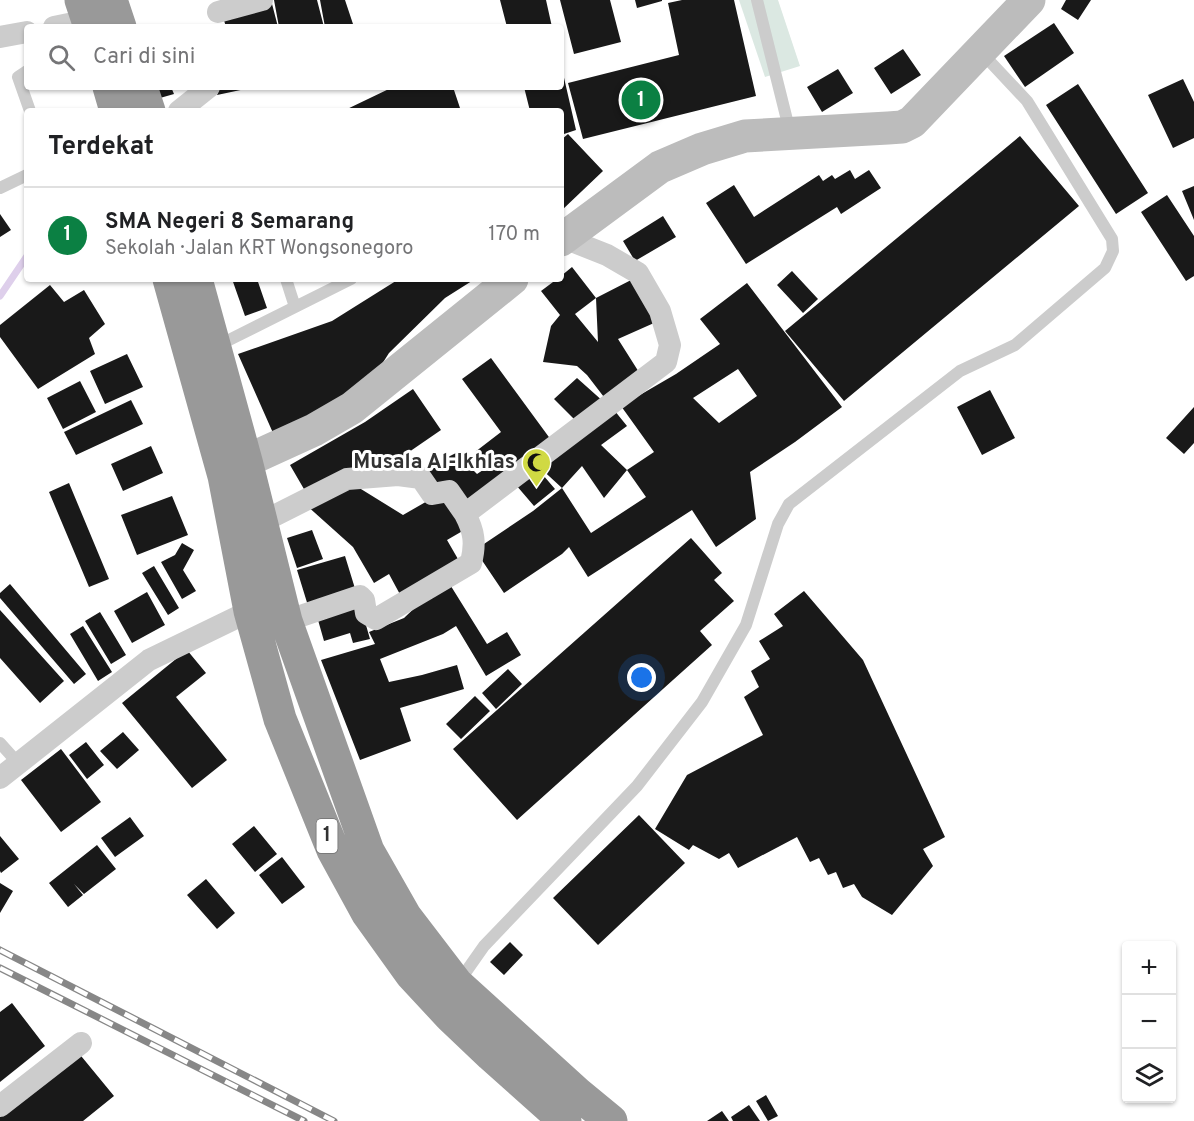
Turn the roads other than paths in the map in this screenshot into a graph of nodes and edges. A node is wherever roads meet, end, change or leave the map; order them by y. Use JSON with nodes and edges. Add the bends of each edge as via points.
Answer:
{"nodes":[{"id":1,"x":262,"y":0,"type":"edge"},
{"id":2,"x":757,"y":0,"type":"edge"},
{"id":3,"x":1029,"y":0,"type":"edge"},
{"id":4,"x":92,"y":12,"type":"edge"},
{"id":5,"x":218,"y":13,"type":"edge"},
{"id":6,"x":62,"y":24,"type":"edge"},
{"id":7,"x":114,"y":24,"type":"edge"},
{"id":8,"x":24,"y":33,"type":"edge"},
{"id":9,"x":0,"y":37,"type":"edge"},
{"id":10,"x":981,"y":52,"type":"junction"},
{"id":11,"x":24,"y":73,"type":"edge"},
{"id":12,"x":142,"y":90,"type":"edge"},
{"id":13,"x":205,"y":90,"type":"edge"},
{"id":14,"x":29,"y":108,"type":"edge"},
{"id":15,"x":148,"y":108,"type":"edge"},
{"id":16,"x":183,"y":108,"type":"edge"},
{"id":17,"x":791,"y":133,"type":"junction"},
{"id":18,"x":24,"y":176,"type":"edge"},
{"id":19,"x":0,"y":188,"type":"edge"},
{"id":20,"x":564,"y":238,"type":"edge"},
{"id":21,"x":564,"y":240,"type":"edge"},
{"id":22,"x":170,"y":282,"type":"edge"},
{"id":23,"x":197,"y":282,"type":"edge"},
{"id":24,"x":287,"y":282,"type":"edge"},
{"id":25,"x":345,"y":282,"type":"edge"},
{"id":26,"x":508,"y":282,"type":"edge"},
{"id":27,"x":295,"y":307,"type":"junction"},
{"id":28,"x":214,"y":348,"type":"junction"},
{"id":29,"x":235,"y":469,"type":"junction"},
{"id":30,"x":465,"y":514,"type":"junction"},
{"id":31,"x":260,"y":523,"type":"junction"},
{"id":32,"x":250,"y":611,"type":"junction"},
{"id":33,"x":286,"y":621,"type":"junction"},
{"id":34,"x":0,"y":743,"type":"edge"},
{"id":35,"x":18,"y":764,"type":"junction"},
{"id":36,"x":0,"y":778,"type":"edge"},
{"id":37,"x":457,"y":984,"type":"junction"},
{"id":38,"x":81,"y":1043,"type":"dead end"},
{"id":39,"x":0,"y":1106,"type":"edge"},
{"id":40,"x":565,"y":1121,"type":"edge"},
{"id":41,"x":611,"y":1121,"type":"edge"}],
"edges":[{"from":1,"to":5,"type":"street"},
{"from":2,"to":17,"type":"lane"},
{"from":3,"to":10,"type":"street"},
{"from":4,"to":6,"type":"street"},
{"from":4,"to":7,"type":"highway"},
{"from":8,"to":9,"type":"street"},
{"from":10,"to":17,"type":"street","via":[[912,122],[902,127]]},
{"from":10,"to":37,"type":"lane","via":[[1027,101],[1112,239],[1113,251],[1105,268],[1015,345],[960,371],[789,504],[778,524],[746,626],[702,702],[637,786],[484,946]]},
{"from":11,"to":14,"type":"lane","via":[[18,77]]},
{"from":12,"to":15,"type":"highway"},
{"from":13,"to":16,"type":"street"},
{"from":17,"to":20,"type":"street","via":[[745,136],[660,167]]},
{"from":18,"to":19,"type":"lane"},
{"from":21,"to":30,"type":"street","via":[[607,255],[638,273],[660,311],[670,345],[666,362]]},
{"from":22,"to":29,"type":"highway","number":"1"},
{"from":23,"to":28,"type":"highway","number":"1"},
{"from":24,"to":27,"type":"lane"},
{"from":25,"to":27,"type":"lane"},
{"from":26,"to":29,"type":"street","via":[[352,408]]},
{"from":27,"to":28,"type":"lane"},
{"from":28,"to":29,"type":"highway","number":"1"},
{"from":29,"to":31,"type":"highway","number":"1"},
{"from":29,"to":32,"type":"highway","number":"1"},
{"from":30,"to":31,"type":"street","via":[[449,491],[432,494],[421,478],[398,475],[347,479]]},
{"from":30,"to":33,"type":"street","via":[[474,531],[471,563],[376,619],[366,614],[360,596]]},
{"from":31,"to":33,"type":"highway","number":"1"},
{"from":32,"to":35,"type":"street","via":[[149,660]]},
{"from":32,"to":40,"type":"highway","number":"1","via":[[280,719],[333,850],[368,914],[411,974],[450,1016]]},
{"from":33,"to":37,"type":"highway","number":"1","via":[[368,851],[405,916]]},
{"from":34,"to":35,"type":"lane"},
{"from":35,"to":36,"type":"street"},
{"from":37,"to":41,"type":"highway","number":"1"},
{"from":38,"to":39,"type":"street"}]}
